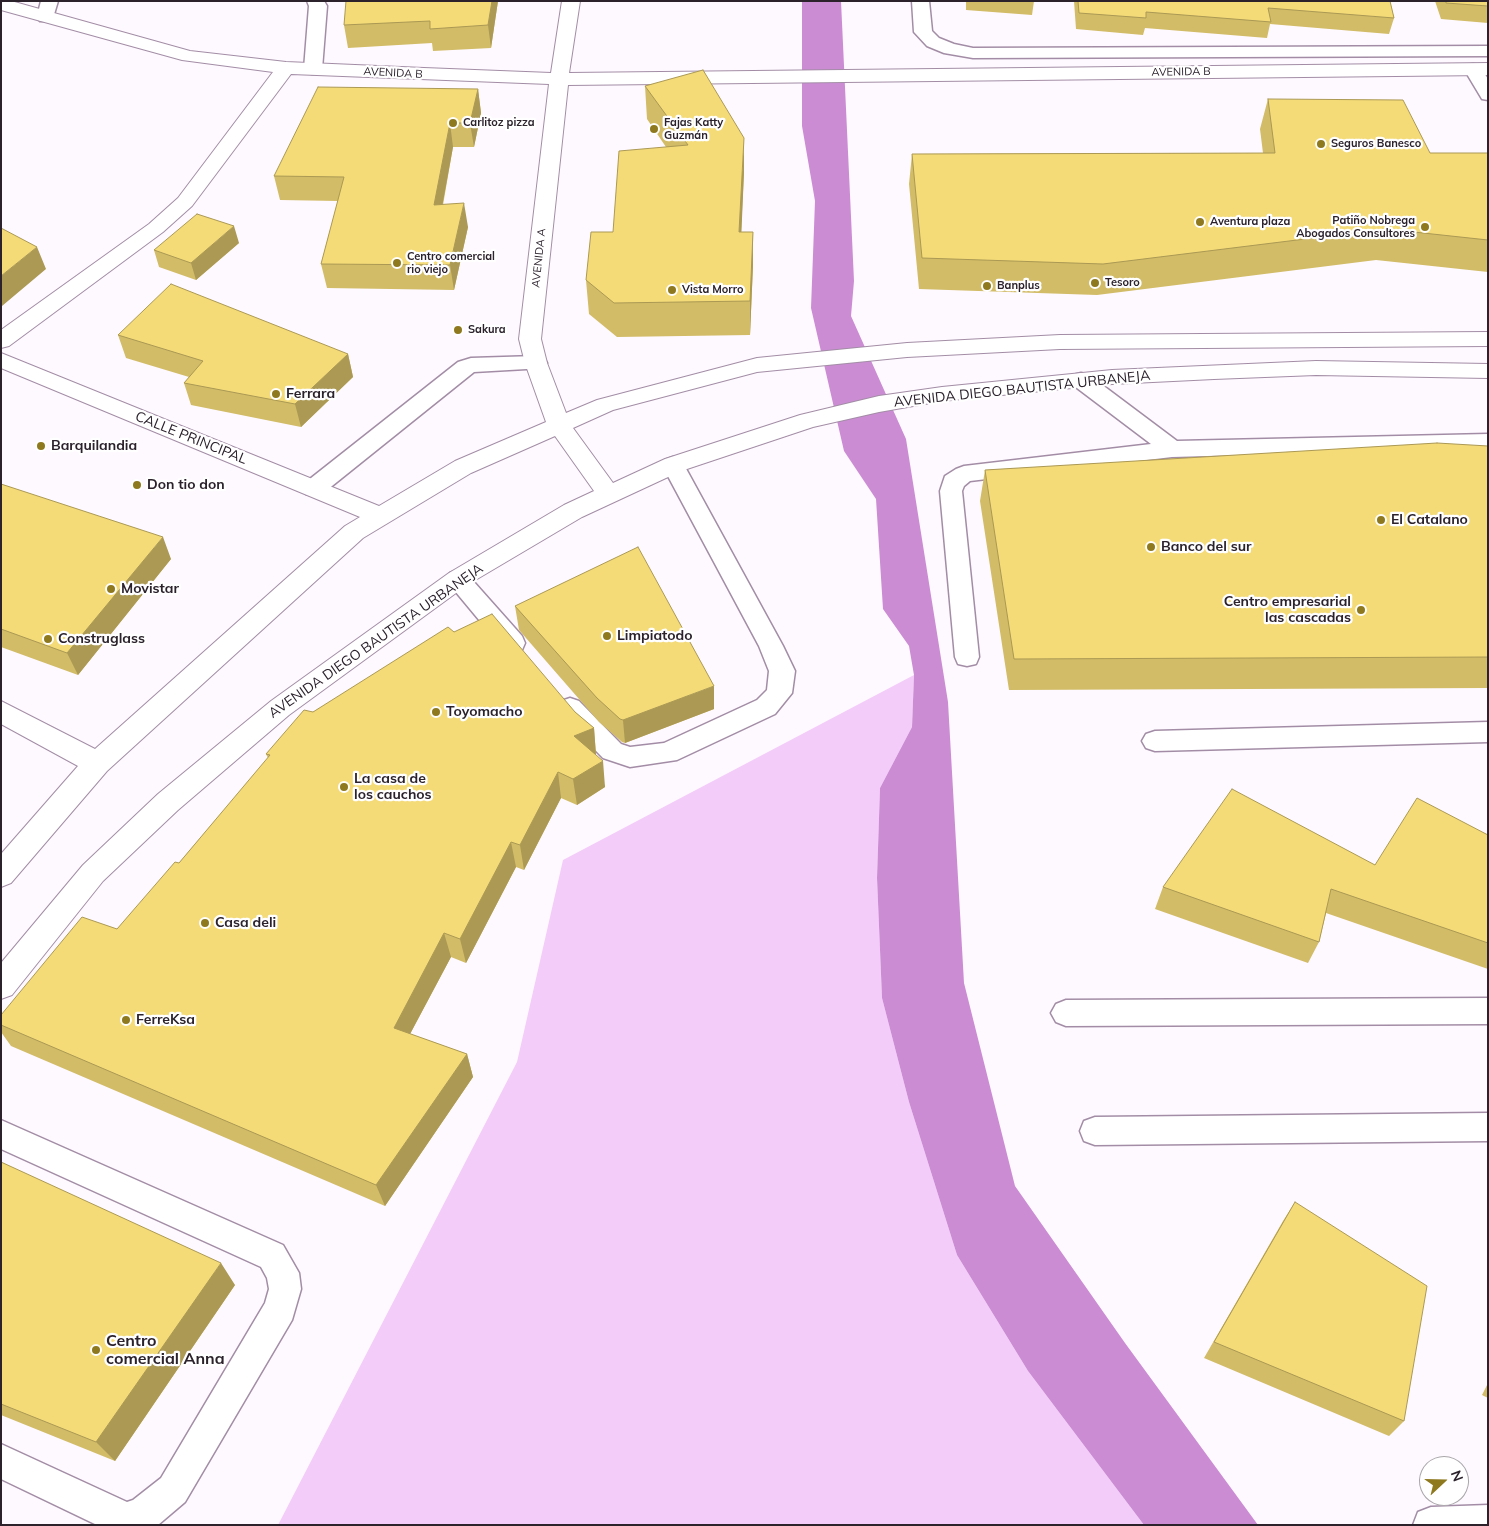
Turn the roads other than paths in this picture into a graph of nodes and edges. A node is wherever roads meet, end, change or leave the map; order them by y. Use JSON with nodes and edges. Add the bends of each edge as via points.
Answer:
{"nodes":[{"id":1,"x":315,"y":1,"type":"edge"},
{"id":2,"x":571,"y":1,"type":"edge"},
{"id":3,"x":920,"y":1,"type":"edge"},
{"id":4,"x":3,"y":6,"type":"edge"},
{"id":5,"x":48,"y":9,"type":"edge"},
{"id":6,"x":1488,"y":51,"type":"edge"},
{"id":7,"x":286,"y":68,"type":"junction"},
{"id":8,"x":313,"y":69,"type":"junction"},
{"id":9,"x":1480,"y":69,"type":"edge"},
{"id":10,"x":559,"y":79,"type":"junction"},
{"id":11,"x":1488,"y":95,"type":"edge"},
{"id":12,"x":1488,"y":339,"type":"edge"},
{"id":13,"x":1,"y":341,"type":"edge"},
{"id":14,"x":1,"y":360,"type":"edge"},
{"id":15,"x":536,"y":363,"type":"junction"},
{"id":16,"x":1488,"y":370,"type":"edge"},
{"id":17,"x":1081,"y":380,"type":"junction"},
{"id":18,"x":559,"y":425,"type":"junction"},
{"id":19,"x":1488,"y":441,"type":"edge"},
{"id":20,"x":1172,"y":449,"type":"junction"},
{"id":21,"x":673,"y":466,"type":"junction"},
{"id":22,"x":314,"y":488,"type":"junction"},
{"id":23,"x":609,"y":494,"type":"junction"},
{"id":24,"x":381,"y":516,"type":"junction"},
{"id":25,"x":458,"y":579,"type":"junction"},
{"id":26,"x":967,"y":657,"type":"dead end"},
{"id":27,"x":530,"y":662,"type":"edge"},
{"id":28,"x":556,"y":692,"type":"edge"},
{"id":29,"x":1,"y":711,"type":"edge"},
{"id":30,"x":1488,"y":732,"type":"edge"},
{"id":31,"x":1155,"y":741,"type":"dead end"},
{"id":32,"x":97,"y":762,"type":"junction"},
{"id":33,"x":1,"y":875,"type":"edge"},
{"id":34,"x":1,"y":986,"type":"edge"},
{"id":35,"x":1488,"y":1011,"type":"edge"},
{"id":36,"x":1066,"y":1013,"type":"dead end"},
{"id":37,"x":1488,"y":1127,"type":"edge"},
{"id":38,"x":1095,"y":1132,"type":"dead end"},
{"id":39,"x":1,"y":1134,"type":"edge"},
{"id":40,"x":1,"y":1461,"type":"edge"},
{"id":41,"x":1488,"y":1523,"type":"edge"},
{"id":42,"x":1431,"y":1525,"type":"edge"}],
"edges":[{"from":1,"to":8,"type":"lane","via":[[318,6]]},
{"from":2,"to":10,"type":"street","name":"AVENIDA A"},
{"from":3,"to":6,"type":"lane","via":[[923,32],[933,42],[974,53]]},
{"from":4,"to":5,"type":"street","name":"AVENIDA B"},
{"from":5,"to":7,"type":"street","name":"AVENIDA B","via":[[189,56]]},
{"from":7,"to":8,"type":"street","name":"AVENIDA B"},
{"from":7,"to":13,"type":"street","via":[[185,202],[156,228]]},
{"from":8,"to":10,"type":"street","name":"AVENIDA B"},
{"from":9,"to":10,"type":"street","name":"AVENIDA B"},
{"from":9,"to":11,"type":"lane"},
{"from":10,"to":15,"type":"street","name":"AVENIDA A","via":[[530,339]]},
{"from":12,"to":18,"type":"street","via":[[1060,342],[907,350],[757,365],[605,405]]},
{"from":14,"to":22,"type":"street","name":"CALLE PRINCIPAL"},
{"from":15,"to":18,"type":"street","name":"AVENIDA A"},
{"from":15,"to":22,"type":"lane","via":[[471,364]]},
{"from":16,"to":17,"type":"street","name":"AVENIDA DIEGO BAUTISTA URBANEJA","via":[[1316,368]]},
{"from":17,"to":20,"type":"lane"},
{"from":17,"to":21,"type":"street","name":"AVENIDA DIEGO BAUTISTA URBANEJA","via":[[879,404],[808,420]]},
{"from":18,"to":23,"type":"street","name":"AVENIDA A"},
{"from":18,"to":24,"type":"street","via":[[463,466]]},
{"from":19,"to":20,"type":"lane"},
{"from":20,"to":26,"type":"lane","via":[[964,474],[953,482],[951,491]]},
{"from":21,"to":23,"type":"street","name":"AVENIDA DIEGO BAUTISTA URBANEJA"},
{"from":21,"to":28,"type":"lane","via":[[771,646],[782,672],[780,693],[766,707],[668,753],[630,757],[612,751]]},
{"from":22,"to":24,"type":"street","name":"CALLE PRINCIPAL"},
{"from":23,"to":25,"type":"street","name":"AVENIDA DIEGO BAUTISTA URBANEJA","via":[[573,511]]},
{"from":24,"to":32,"type":"street","via":[[354,532]]},
{"from":25,"to":27,"type":"lane"},
{"from":25,"to":34,"type":"street","name":"AVENIDA DIEGO BAUTISTA URBANEJA","via":[[280,708],[168,802],[93,873]]},
{"from":29,"to":32,"type":"street"},
{"from":30,"to":31,"type":"lane"},
{"from":32,"to":33,"type":"street"},
{"from":35,"to":36,"type":"lane"},
{"from":37,"to":38,"type":"lane"},
{"from":39,"to":40,"type":"lane","via":[[272,1256],[283,1273],[285,1289],[280,1308],[173,1490],[142,1514],[126,1520]]},
{"from":41,"to":42,"type":"lane"}]}
